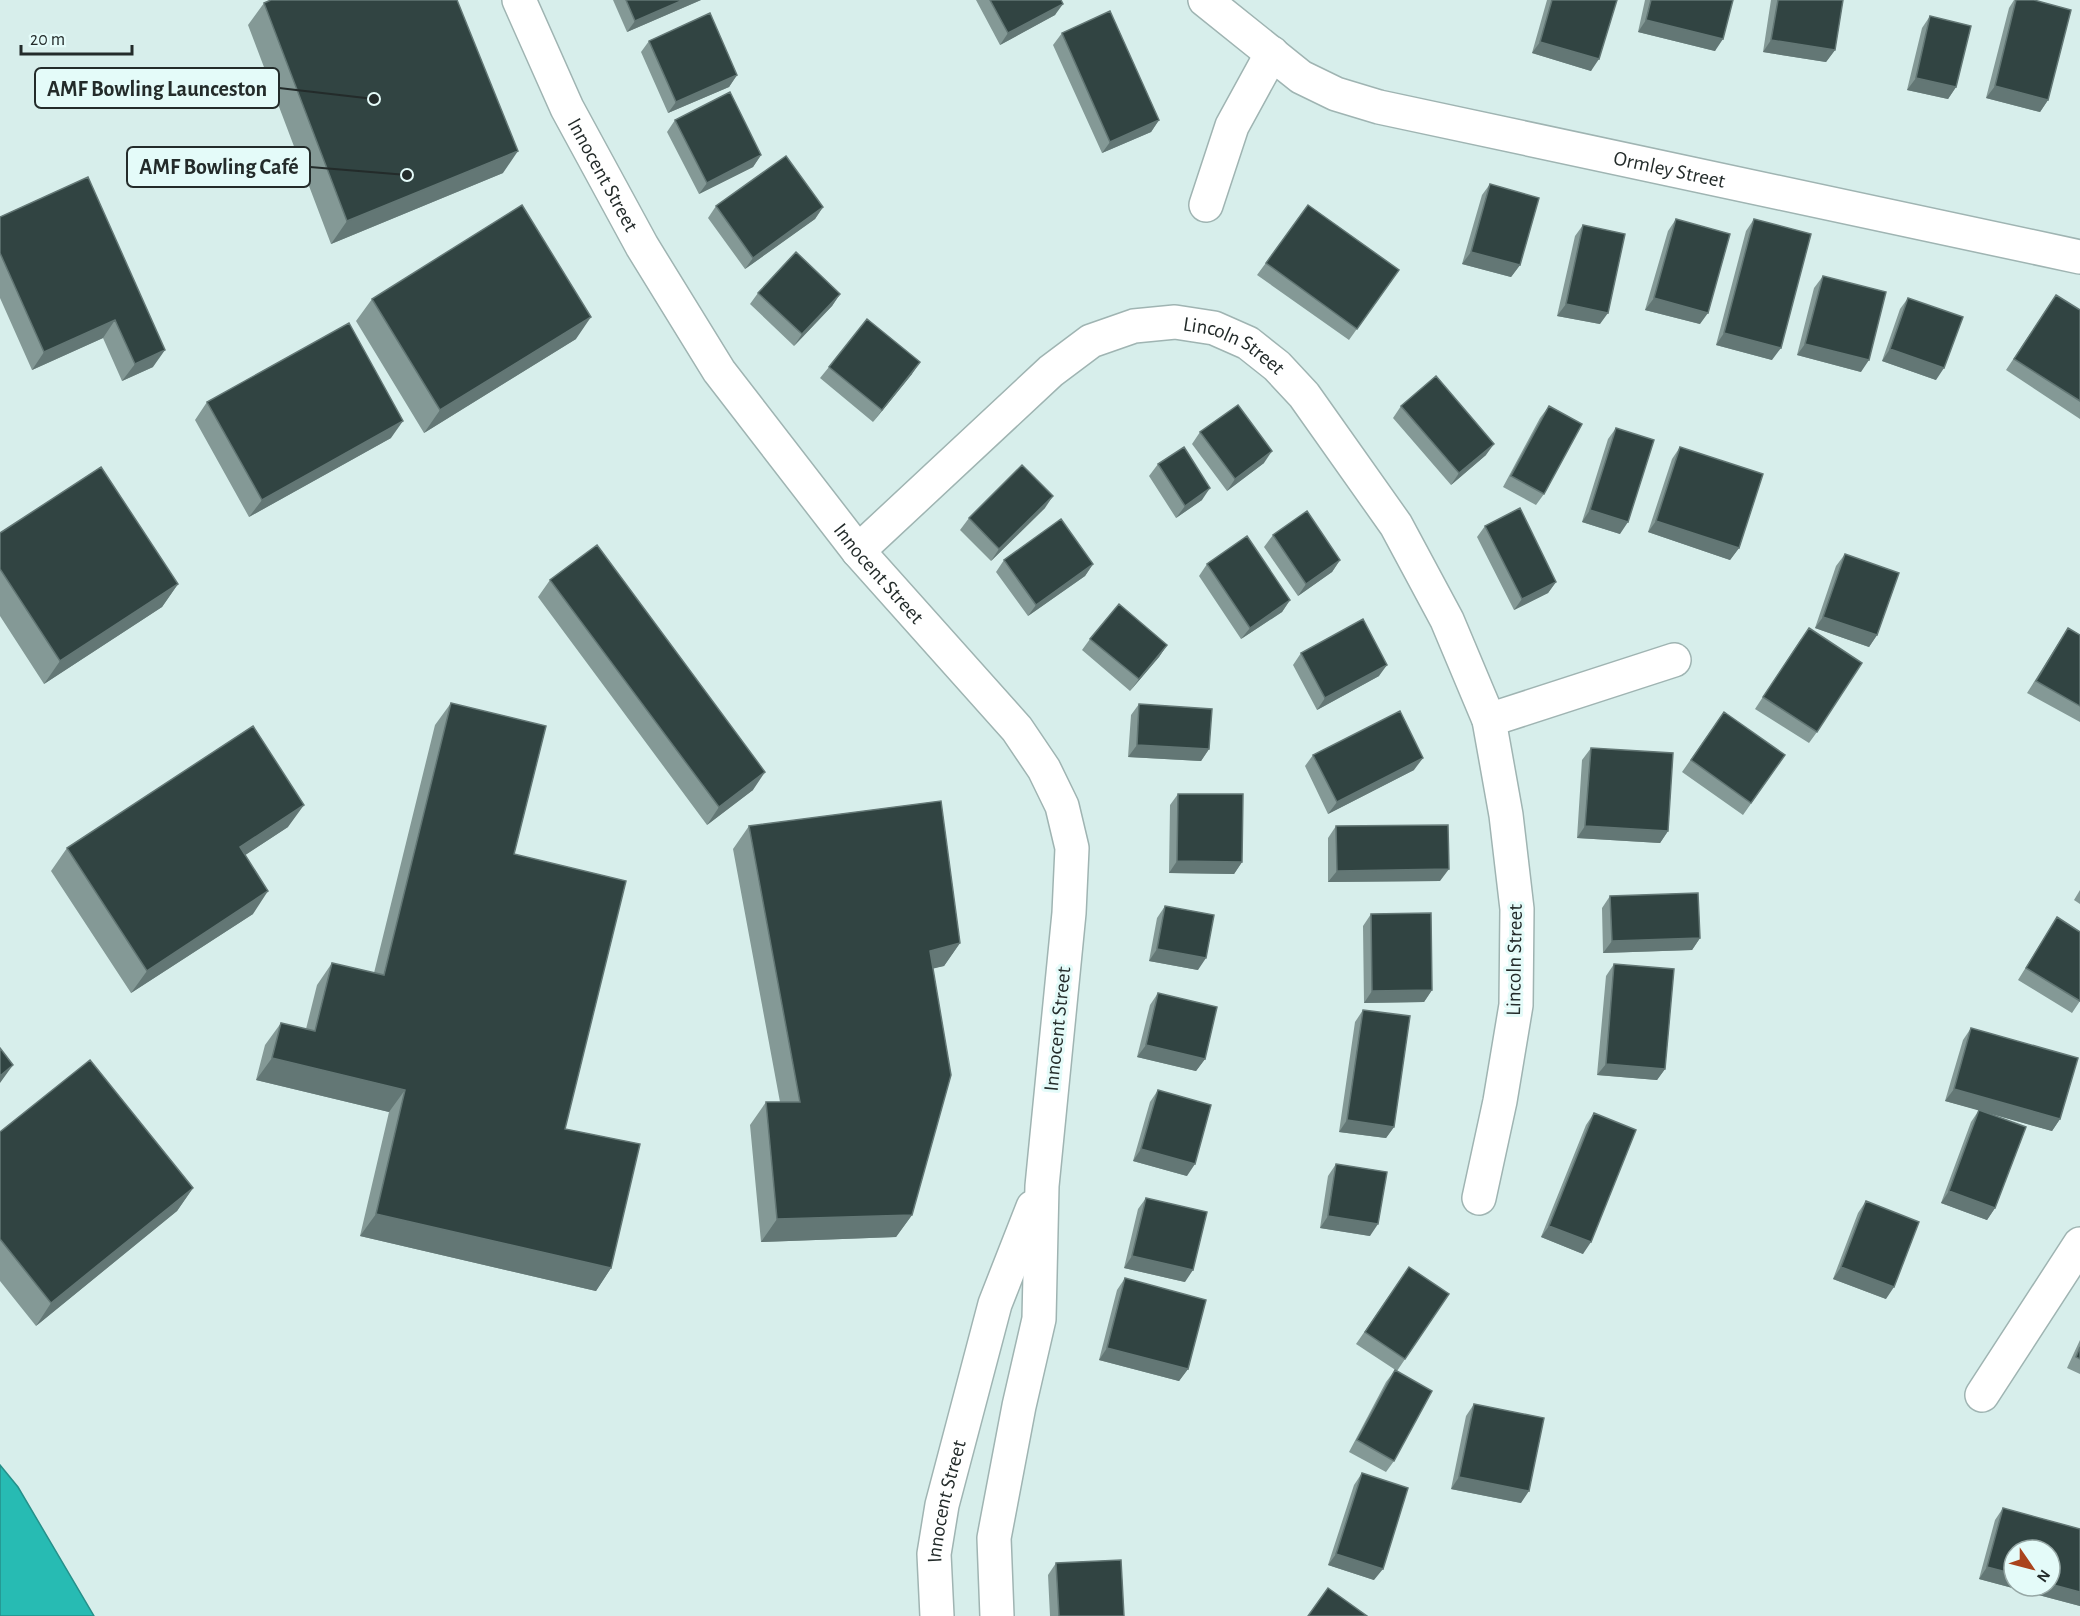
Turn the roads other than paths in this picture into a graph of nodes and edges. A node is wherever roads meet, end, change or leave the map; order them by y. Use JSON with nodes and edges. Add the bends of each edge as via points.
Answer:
{"nodes":[{"id":1,"x":519,"y":0,"type":"edge"},
{"id":2,"x":1205,"y":0,"type":"edge"},
{"id":3,"x":1272,"y":53,"type":"junction"},
{"id":4,"x":1206,"y":205,"type":"dead end"},
{"id":5,"x":2080,"y":257,"type":"edge"},
{"id":6,"x":858,"y":551,"type":"junction"},
{"id":7,"x":1674,"y":660,"type":"dead end"},
{"id":8,"x":1489,"y":720,"type":"junction"},
{"id":9,"x":1042,"y":1186,"type":"junction"},
{"id":10,"x":1479,"y":1198,"type":"dead end"},
{"id":11,"x":2080,"y":1244,"type":"edge"},
{"id":12,"x":1982,"y":1395,"type":"dead end"},
{"id":13,"x":937,"y":1616,"type":"edge"},
{"id":14,"x":996,"y":1616,"type":"edge"}],
"edges":[{"from":1,"to":6,"type":"street","name":"Innocent Street","via":[[567,108],[642,246],[719,371]]},
{"from":2,"to":3,"type":"street","name":"Ormley Street"},
{"from":3,"to":4,"type":"street","via":[[1232,126]]},
{"from":3,"to":5,"type":"street","name":"Ormley Street","via":[[1301,77],[1379,107]]},
{"from":6,"to":8,"type":"street","name":"Lincoln Street","via":[[1051,371],[1091,341],[1134,326],[1175,322],[1214,328],[1248,343],[1277,366],[1304,395],[1347,454],[1396,525],[1447,620]]},
{"from":6,"to":9,"type":"street","name":"Innocent Street","via":[[1017,729],[1044,769],[1062,806],[1072,848],[1069,913]]},
{"from":7,"to":8,"type":"street"},
{"from":8,"to":10,"type":"street","name":"Lincoln Street","via":[[1517,909],[1516,1005]]},
{"from":9,"to":13,"type":"street","name":"Innocent Street","via":[[995,1304],[958,1440],[934,1554]]},
{"from":9,"to":14,"type":"street","name":"Innocent Street","via":[[1039,1319],[1018,1406],[994,1538]]},
{"from":11,"to":12,"type":"street"}]}
